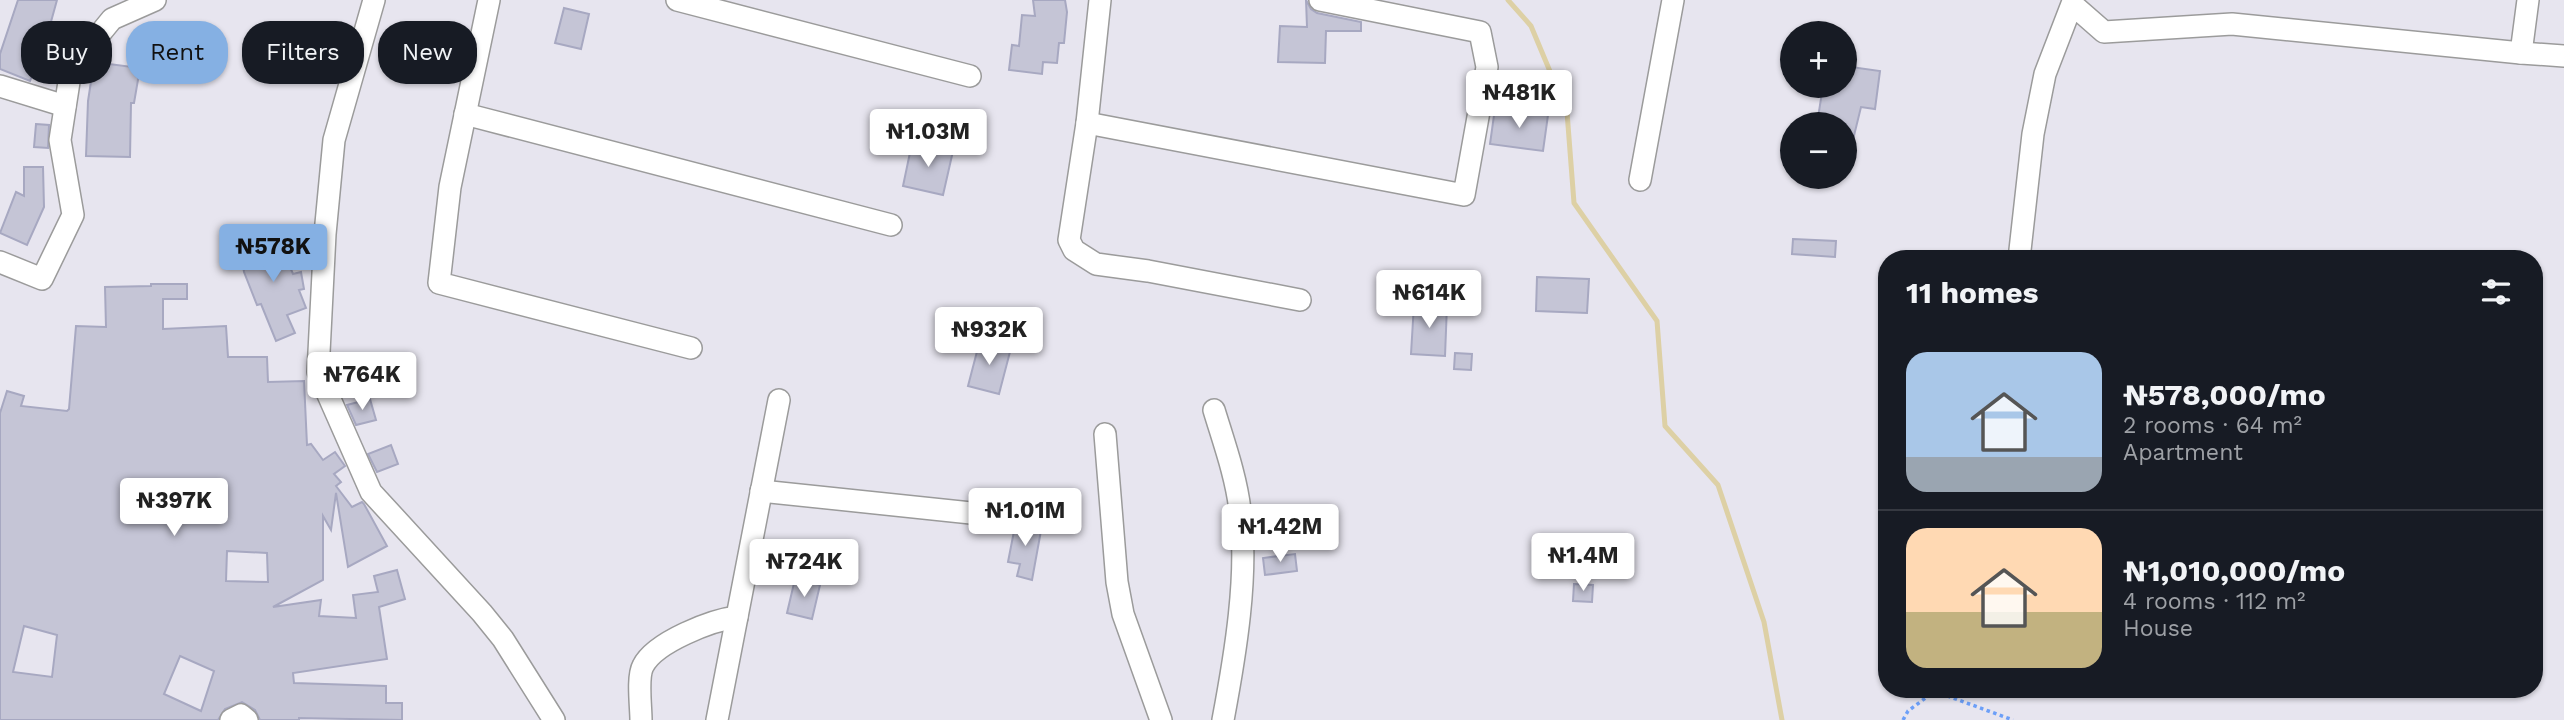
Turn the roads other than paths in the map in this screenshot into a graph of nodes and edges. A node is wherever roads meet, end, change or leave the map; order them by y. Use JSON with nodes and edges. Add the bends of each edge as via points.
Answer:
{"nodes":[{"id":1,"x":155,"y":0,"type":"edge"},
{"id":2,"x":374,"y":0,"type":"edge"},
{"id":3,"x":489,"y":0,"type":"edge"},
{"id":4,"x":677,"y":0,"type":"edge"},
{"id":5,"x":1100,"y":0,"type":"edge"},
{"id":6,"x":1320,"y":0,"type":"edge"},
{"id":7,"x":1673,"y":0,"type":"edge"},
{"id":8,"x":2528,"y":0,"type":"edge"},
{"id":9,"x":2073,"y":2,"type":"edge"},
{"id":10,"x":2521,"y":53,"type":"junction"},
{"id":11,"x":2564,"y":56,"type":"edge"},
{"id":12,"x":970,"y":76,"type":"dead end"},
{"id":13,"x":0,"y":86,"type":"edge"},
{"id":14,"x":65,"y":106,"type":"junction"},
{"id":15,"x":465,"y":114,"type":"junction"},
{"id":16,"x":1087,"y":123,"type":"junction"},
{"id":17,"x":1640,"y":180,"type":"dead end"},
{"id":18,"x":891,"y":225,"type":"dead end"},
{"id":19,"x":2020,"y":250,"type":"edge"},
{"id":20,"x":0,"y":262,"type":"edge"},
{"id":21,"x":1300,"y":300,"type":"dead end"},
{"id":22,"x":691,"y":348,"type":"dead end"},
{"id":23,"x":779,"y":400,"type":"dead end"},
{"id":24,"x":1214,"y":410,"type":"dead end"},
{"id":25,"x":1105,"y":434,"type":"dead end"},
{"id":26,"x":761,"y":491,"type":"junction"},
{"id":27,"x":971,"y":513,"type":"dead end"},
{"id":28,"x":737,"y":617,"type":"junction"},
{"id":29,"x":231,"y":720,"type":"edge"},
{"id":30,"x":247,"y":720,"type":"edge"},
{"id":31,"x":554,"y":720,"type":"edge"},
{"id":32,"x":641,"y":720,"type":"edge"},
{"id":33,"x":718,"y":720,"type":"edge"},
{"id":34,"x":1161,"y":720,"type":"edge"},
{"id":35,"x":1223,"y":720,"type":"edge"}],
"edges":[{"from":1,"to":14,"type":"street","via":[[112,19],[71,69]]},
{"from":2,"to":31,"type":"street","via":[[334,140],[318,372],[371,492],[503,639]]},
{"from":3,"to":15,"type":"street"},
{"from":4,"to":12,"type":"street"},
{"from":5,"to":16,"type":"street"},
{"from":6,"to":16,"type":"street","via":[[1480,32],[1487,67],[1464,195]]},
{"from":7,"to":17,"type":"street"},
{"from":8,"to":10,"type":"street"},
{"from":9,"to":10,"type":"street","via":[[2104,32],[2232,24]]},
{"from":9,"to":19,"type":"street","via":[[2045,74]]},
{"from":10,"to":11,"type":"street"},
{"from":13,"to":14,"type":"street"},
{"from":14,"to":20,"type":"street","via":[[60,140],[73,215],[42,279]]},
{"from":15,"to":18,"type":"street"},
{"from":15,"to":22,"type":"street","via":[[450,187],[439,283]]},
{"from":16,"to":21,"type":"street","via":[[1069,240],[1083,258]]},
{"from":23,"to":26,"type":"street"},
{"from":24,"to":35,"type":"street","via":[[1231,466],[1242,536],[1233,669]]},
{"from":25,"to":34,"type":"street","via":[[1123,614]]},
{"from":26,"to":27,"type":"street"},
{"from":26,"to":28,"type":"street"},
{"from":28,"to":32,"type":"street","via":[[696,628],[651,656],[640,676]]},
{"from":28,"to":33,"type":"street"},
{"from":29,"to":30,"type":"street","via":[[241,715]]}]}
